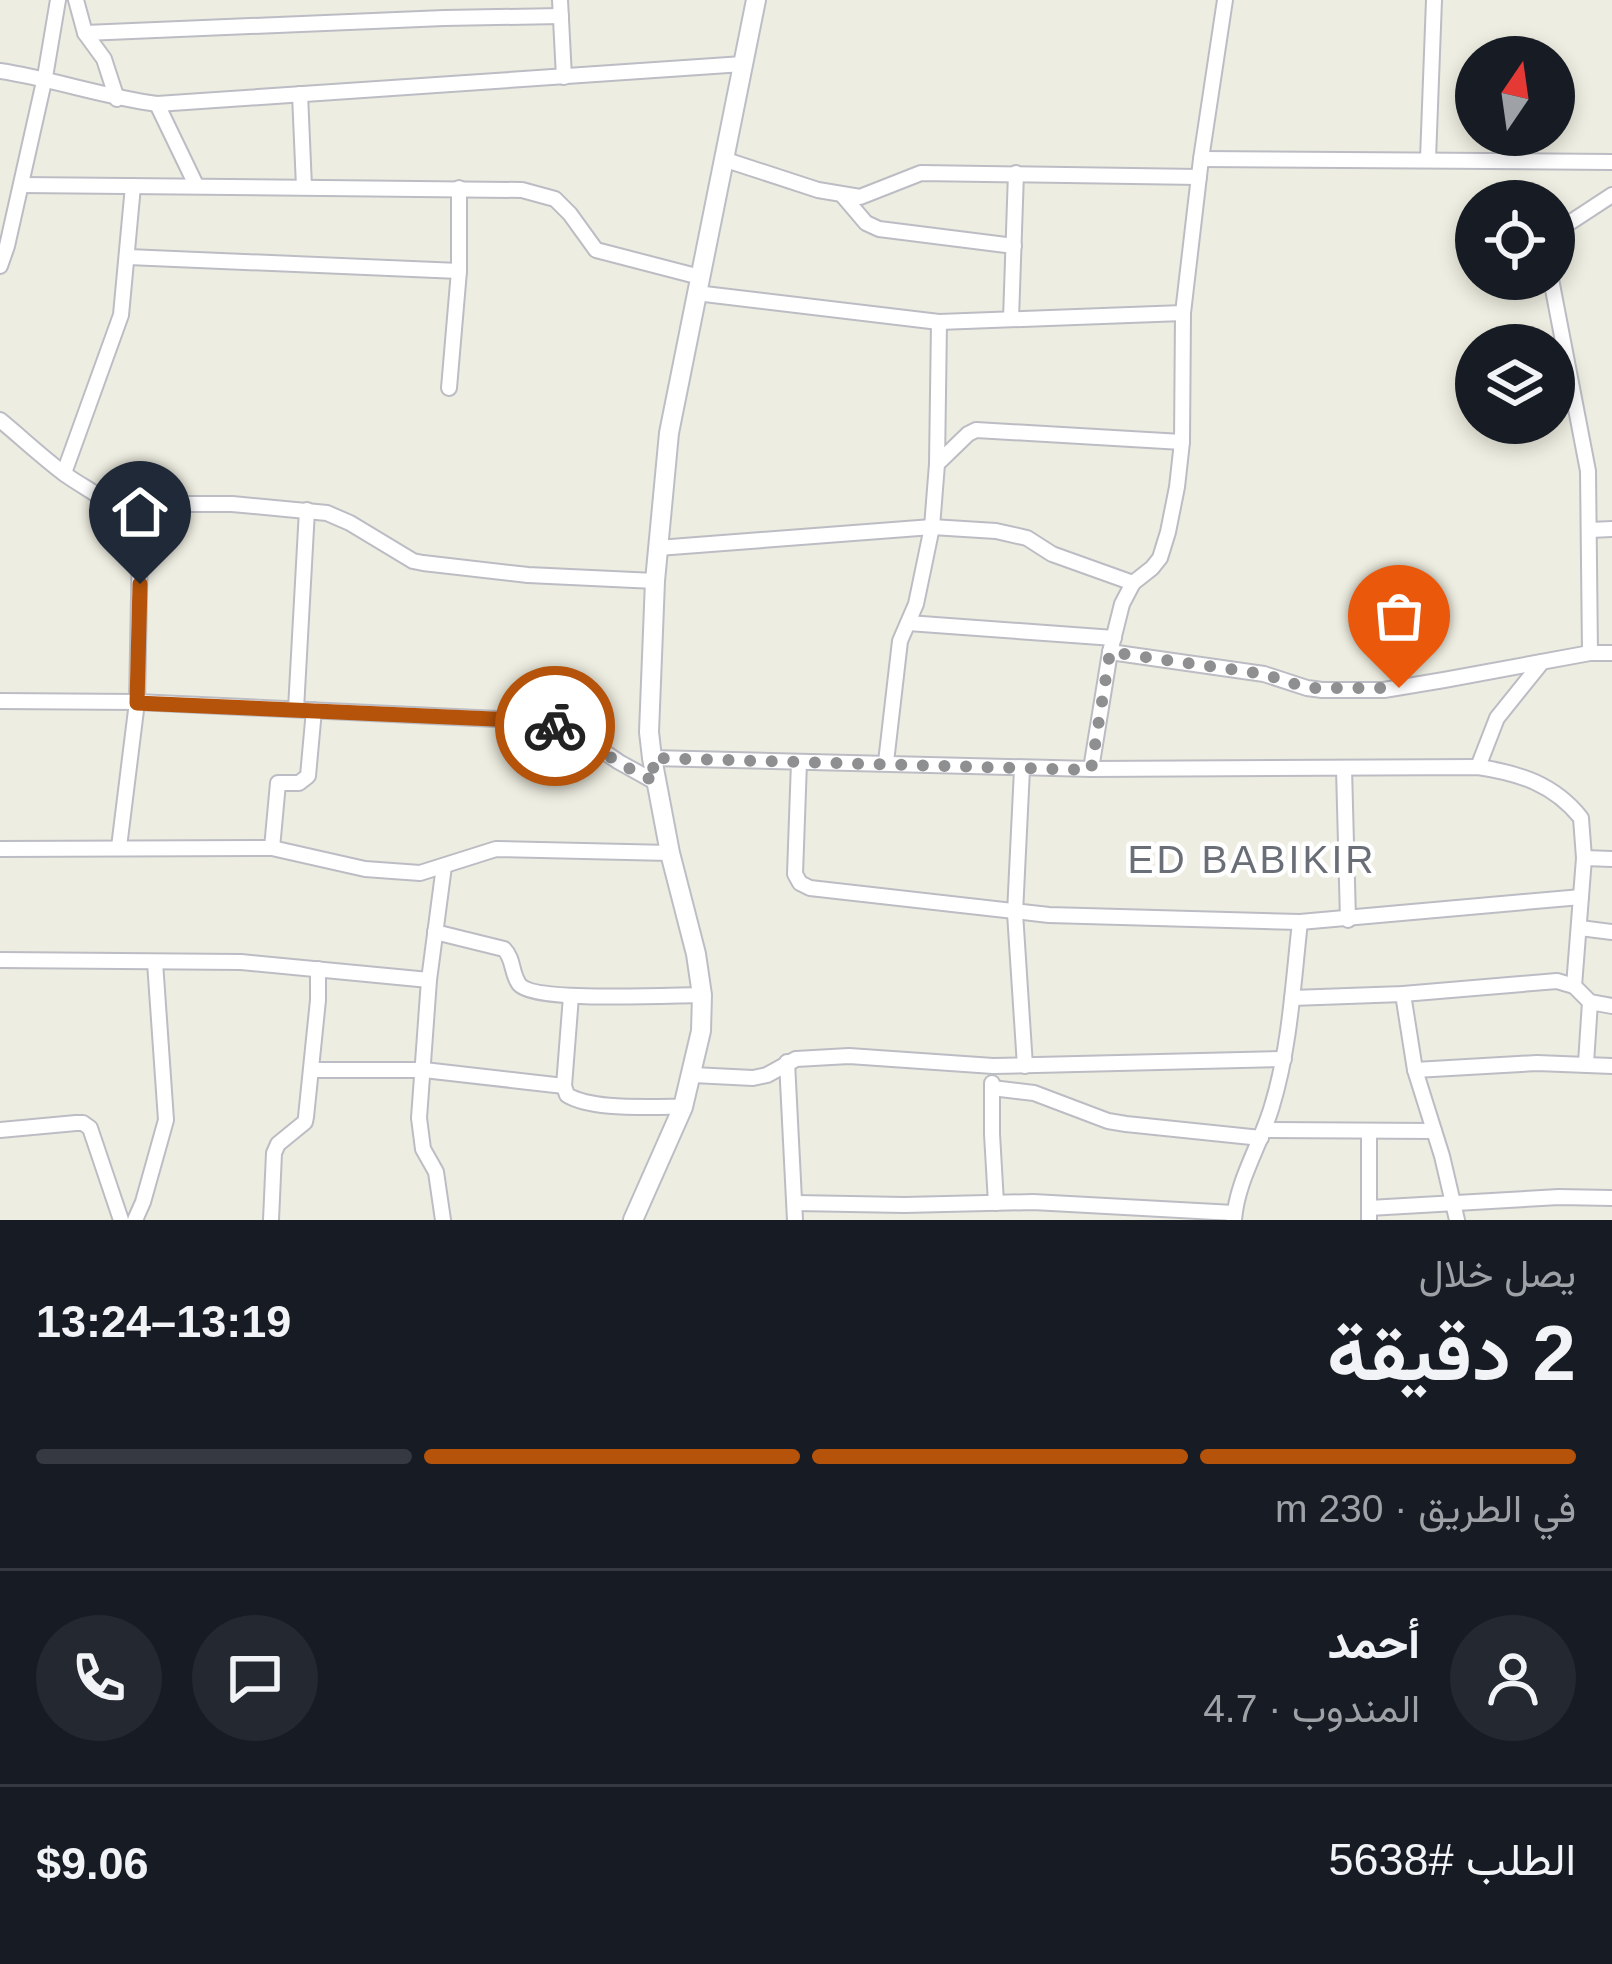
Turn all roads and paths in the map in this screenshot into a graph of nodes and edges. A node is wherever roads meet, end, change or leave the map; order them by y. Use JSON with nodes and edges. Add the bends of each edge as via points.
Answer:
{"nodes":[{"id":1,"x":58,"y":0,"type":"edge"},
{"id":2,"x":76,"y":0,"type":"edge"},
{"id":3,"x":444,"y":0,"type":"edge"},
{"id":4,"x":756,"y":0,"type":"edge"},
{"id":5,"x":1226,"y":0,"type":"edge"},
{"id":6,"x":1434,"y":0,"type":"edge"},
{"id":7,"x":561,"y":8,"type":"edge"},
{"id":8,"x":444,"y":18,"type":"junction"},
{"id":9,"x":85,"y":33,"type":"junction"},
{"id":10,"x":743,"y":64,"type":"junction"},
{"id":11,"x":0,"y":70,"type":"edge"},
{"id":12,"x":45,"y":77,"type":"junction"},
{"id":13,"x":564,"y":77,"type":"junction"},
{"id":14,"x":300,"y":94,"type":"junction"},
{"id":15,"x":117,"y":99,"type":"junction"},
{"id":16,"x":157,"y":104,"type":"junction"},
{"id":17,"x":723,"y":159,"type":"junction"},
{"id":18,"x":1201,"y":159,"type":"junction"},
{"id":19,"x":1428,"y":159,"type":"junction"},
{"id":20,"x":1612,"y":162,"type":"edge"},
{"id":21,"x":1016,"y":173,"type":"junction"},
{"id":22,"x":1199,"y":177,"type":"junction"},
{"id":23,"x":22,"y":184,"type":"junction"},
{"id":24,"x":133,"y":185,"type":"junction"},
{"id":25,"x":196,"y":185,"type":"junction"},
{"id":26,"x":304,"y":187,"type":"junction"},
{"id":27,"x":459,"y":188,"type":"junction"},
{"id":28,"x":1612,"y":195,"type":"edge"},
{"id":29,"x":843,"y":196,"type":"junction"},
{"id":30,"x":1575,"y":219,"type":"edge"},
{"id":31,"x":1014,"y":246,"type":"junction"},
{"id":32,"x":128,"y":257,"type":"junction"},
{"id":33,"x":0,"y":266,"type":"edge"},
{"id":34,"x":459,"y":271,"type":"junction"},
{"id":35,"x":698,"y":285,"type":"junction"},
{"id":36,"x":1555,"y":300,"type":"edge"},
{"id":37,"x":1183,"y":313,"type":"junction"},
{"id":38,"x":1011,"y":319,"type":"junction"},
{"id":39,"x":939,"y":322,"type":"junction"},
{"id":40,"x":449,"y":388,"type":"dead end"},
{"id":41,"x":0,"y":420,"type":"edge"},
{"id":42,"x":1182,"y":442,"type":"junction"},
{"id":43,"x":937,"y":464,"type":"junction"},
{"id":44,"x":64,"y":473,"type":"junction"},
{"id":45,"x":108,"y":504,"type":"junction"},
{"id":46,"x":307,"y":510,"type":"junction"},
{"id":47,"x":932,"y":527,"type":"junction"},
{"id":48,"x":1612,"y":529,"type":"edge"},
{"id":49,"x":1590,"y":530,"type":"junction"},
{"id":50,"x":658,"y":548,"type":"junction"},
{"id":51,"x":656,"y":581,"type":"junction"},
{"id":52,"x":1133,"y":583,"type":"junction"},
{"id":53,"x":908,"y":622,"type":"junction"},
{"id":54,"x":1112,"y":645,"type":"junction"},
{"id":55,"x":1590,"y":653,"type":"junction"},
{"id":56,"x":1612,"y":653,"type":"edge"},
{"id":57,"x":1543,"y":662,"type":"junction"},
{"id":58,"x":0,"y":700,"type":"edge"},
{"id":59,"x":137,"y":703,"type":"junction"},
{"id":60,"x":296,"y":709,"type":"junction"},
{"id":61,"x":314,"y":710,"type":"junction"},
{"id":62,"x":652,"y":758,"type":"junction"},
{"id":63,"x":799,"y":762,"type":"junction"},
{"id":64,"x":886,"y":762,"type":"junction"},
{"id":65,"x":1478,"y":767,"type":"junction"},
{"id":66,"x":1344,"y":768,"type":"junction"},
{"id":67,"x":1022,"y":769,"type":"junction"},
{"id":68,"x":1091,"y":770,"type":"junction"},
{"id":69,"x":655,"y":782,"type":"junction"},
{"id":70,"x":118,"y":848,"type":"junction"},
{"id":71,"x":272,"y":848,"type":"junction"},
{"id":72,"x":0,"y":849,"type":"edge"},
{"id":73,"x":670,"y":853,"type":"junction"},
{"id":74,"x":1583,"y":858,"type":"junction"},
{"id":75,"x":1612,"y":859,"type":"edge"},
{"id":76,"x":444,"y":866,"type":"junction"},
{"id":77,"x":1581,"y":897,"type":"junction"},
{"id":78,"x":1015,"y":913,"type":"junction"},
{"id":79,"x":1348,"y":920,"type":"junction"},
{"id":80,"x":1300,"y":922,"type":"junction"},
{"id":81,"x":1580,"y":928,"type":"junction"},
{"id":82,"x":435,"y":932,"type":"junction"},
{"id":83,"x":1612,"y":932,"type":"edge"},
{"id":84,"x":0,"y":960,"type":"edge"},
{"id":85,"x":155,"y":962,"type":"junction"},
{"id":86,"x":318,"y":969,"type":"junction"},
{"id":87,"x":429,"y":980,"type":"junction"},
{"id":88,"x":1574,"y":986,"type":"junction"},
{"id":89,"x":1403,"y":994,"type":"junction"},
{"id":90,"x":702,"y":995,"type":"junction"},
{"id":91,"x":571,"y":996,"type":"junction"},
{"id":92,"x":1292,"y":998,"type":"junction"},
{"id":93,"x":1590,"y":1002,"type":"junction"},
{"id":94,"x":1612,"y":1006,"type":"edge"},
{"id":95,"x":1283,"y":1060,"type":"junction"},
{"id":96,"x":787,"y":1062,"type":"junction"},
{"id":97,"x":1586,"y":1063,"type":"junction"},
{"id":98,"x":993,"y":1066,"type":"junction"},
{"id":99,"x":1025,"y":1066,"type":"junction"},
{"id":100,"x":1612,"y":1066,"type":"edge"},
{"id":101,"x":311,"y":1070,"type":"junction"},
{"id":102,"x":424,"y":1070,"type":"junction"},
{"id":103,"x":1415,"y":1070,"type":"junction"},
{"id":104,"x":693,"y":1075,"type":"junction"},
{"id":105,"x":564,"y":1086,"type":"junction"},
{"id":106,"x":992,"y":1088,"type":"junction"},
{"id":107,"x":683,"y":1107,"type":"junction"},
{"id":108,"x":0,"y":1130,"type":"edge"},
{"id":109,"x":1369,"y":1131,"type":"junction"},
{"id":110,"x":1434,"y":1131,"type":"junction"},
{"id":111,"x":1263,"y":1134,"type":"junction"},
{"id":112,"x":1612,"y":1198,"type":"edge"},
{"id":113,"x":1034,"y":1202,"type":"junction"},
{"id":114,"x":1454,"y":1202,"type":"junction"},
{"id":115,"x":796,"y":1203,"type":"junction"},
{"id":116,"x":997,"y":1203,"type":"junction"},
{"id":117,"x":1369,"y":1214,"type":"edge"},
{"id":118,"x":1234,"y":1216,"type":"edge"},
{"id":119,"x":121,"y":1220,"type":"edge"},
{"id":120,"x":135,"y":1220,"type":"edge"},
{"id":121,"x":271,"y":1220,"type":"edge"},
{"id":122,"x":442,"y":1220,"type":"edge"},
{"id":123,"x":633,"y":1220,"type":"edge"},
{"id":124,"x":795,"y":1220,"type":"edge"},
{"id":125,"x":1033,"y":1220,"type":"edge"},
{"id":126,"x":1457,"y":1220,"type":"edge"}],
"edges":[{"from":1,"to":12,"type":"street"},
{"from":2,"to":9,"type":"street"},
{"from":3,"to":8,"type":"street"},
{"from":4,"to":10,"type":"street"},
{"from":5,"to":18,"type":"street"},
{"from":6,"to":19,"type":"street"},
{"from":7,"to":8,"type":"street"},
{"from":7,"to":13,"type":"street"},
{"from":8,"to":9,"type":"street"},
{"from":9,"to":15,"type":"street"},
{"from":10,"to":13,"type":"street"},
{"from":10,"to":17,"type":"street"},
{"from":11,"to":12,"type":"street"},
{"from":12,"to":15,"type":"street"},
{"from":12,"to":23,"type":"street"},
{"from":13,"to":14,"type":"street"},
{"from":14,"to":16,"type":"street"},
{"from":14,"to":26,"type":"street"},
{"from":15,"to":16,"type":"street"},
{"from":16,"to":25,"type":"street"},
{"from":17,"to":29,"type":"street"},
{"from":17,"to":35,"type":"street"},
{"from":18,"to":19,"type":"street"},
{"from":18,"to":22,"type":"street"},
{"from":19,"to":20,"type":"street"},
{"from":21,"to":22,"type":"street"},
{"from":21,"to":29,"type":"street","via":[[921,173],[865,196]]},
{"from":21,"to":31,"type":"street"},
{"from":22,"to":37,"type":"street"},
{"from":23,"to":24,"type":"street"},
{"from":23,"to":33,"type":"street"},
{"from":24,"to":25,"type":"street"},
{"from":24,"to":32,"type":"street"},
{"from":25,"to":26,"type":"street"},
{"from":26,"to":27,"type":"street"},
{"from":27,"to":34,"type":"street"},
{"from":27,"to":35,"type":"street","via":[[555,199],[596,250]]},
{"from":28,"to":30,"type":"street"},
{"from":29,"to":31,"type":"street","via":[[879,229]]},
{"from":31,"to":38,"type":"street"},
{"from":32,"to":34,"type":"street"},
{"from":32,"to":44,"type":"street","via":[[121,315]]},
{"from":34,"to":40,"type":"street"},
{"from":35,"to":39,"type":"street"},
{"from":35,"to":50,"type":"street","via":[[669,433]]},
{"from":36,"to":49,"type":"street","via":[[1588,471]]},
{"from":37,"to":38,"type":"street"},
{"from":37,"to":42,"type":"street"},
{"from":38,"to":39,"type":"street"},
{"from":39,"to":43,"type":"street"},
{"from":41,"to":44,"type":"street"},
{"from":42,"to":43,"type":"street","via":[[976,430]]},
{"from":42,"to":52,"type":"street","via":[[1160,558]]},
{"from":43,"to":47,"type":"street"},
{"from":44,"to":45,"type":"street"},
{"from":45,"to":46,"type":"street"},
{"from":45,"to":59,"type":"street","via":[[140,544]]},
{"from":46,"to":51,"type":"street","via":[[350,524],[413,561]]},
{"from":46,"to":60,"type":"street"},
{"from":47,"to":50,"type":"street"},
{"from":47,"to":52,"type":"street","via":[[1014,533]]},
{"from":47,"to":53,"type":"street"},
{"from":48,"to":49,"type":"street"},
{"from":49,"to":55,"type":"street"},
{"from":50,"to":51,"type":"street"},
{"from":51,"to":62,"type":"street"},
{"from":52,"to":54,"type":"street"},
{"from":53,"to":54,"type":"street"},
{"from":53,"to":64,"type":"street"},
{"from":54,"to":57,"type":"street","via":[[1322,690],[1399,688]]},
{"from":54,"to":68,"type":"street"},
{"from":55,"to":56,"type":"street"},
{"from":55,"to":57,"type":"street"},
{"from":57,"to":65,"type":"street","via":[[1497,718]]},
{"from":58,"to":59,"type":"street"},
{"from":59,"to":60,"type":"street"},
{"from":59,"to":70,"type":"street"},
{"from":60,"to":61,"type":"street"},
{"from":61,"to":69,"type":"street","via":[[553,725]]},
{"from":61,"to":71,"type":"street","via":[[308,776],[278,783]]},
{"from":62,"to":63,"type":"street"},
{"from":62,"to":69,"type":"street"},
{"from":63,"to":64,"type":"street"},
{"from":63,"to":78,"type":"street","via":[[800,883]]},
{"from":64,"to":67,"type":"street"},
{"from":65,"to":66,"type":"street"},
{"from":65,"to":74,"type":"street","via":[[1531,779],[1570,804],[1581,818]]},
{"from":66,"to":68,"type":"street"},
{"from":66,"to":79,"type":"street"},
{"from":67,"to":68,"type":"street"},
{"from":67,"to":78,"type":"street"},
{"from":69,"to":73,"type":"street"},
{"from":70,"to":71,"type":"street"},
{"from":70,"to":72,"type":"street"},
{"from":71,"to":76,"type":"street","via":[[365,869],[420,873]]},
{"from":73,"to":76,"type":"street","via":[[496,849]]},
{"from":73,"to":90,"type":"street"},
{"from":74,"to":75,"type":"street"},
{"from":74,"to":77,"type":"street"},
{"from":76,"to":82,"type":"street"},
{"from":77,"to":79,"type":"street"},
{"from":77,"to":81,"type":"street"},
{"from":78,"to":80,"type":"street"},
{"from":78,"to":99,"type":"street"},
{"from":79,"to":80,"type":"street"},
{"from":80,"to":92,"type":"street"},
{"from":81,"to":83,"type":"street"},
{"from":81,"to":88,"type":"street"},
{"from":82,"to":87,"type":"street"},
{"from":82,"to":91,"type":"street","via":[[510,953],[521,987]]},
{"from":84,"to":85,"type":"street"},
{"from":85,"to":86,"type":"street"},
{"from":85,"to":120,"type":"street","via":[[166,1120]]},
{"from":86,"to":87,"type":"street"},
{"from":86,"to":101,"type":"street"},
{"from":87,"to":102,"type":"street"},
{"from":88,"to":89,"type":"street","via":[[1543,981]]},
{"from":88,"to":93,"type":"street"},
{"from":89,"to":92,"type":"street"},
{"from":89,"to":103,"type":"street"},
{"from":90,"to":91,"type":"street"},
{"from":90,"to":104,"type":"street"},
{"from":91,"to":105,"type":"street"},
{"from":92,"to":95,"type":"street"},
{"from":93,"to":94,"type":"street"},
{"from":93,"to":97,"type":"street"},
{"from":95,"to":99,"type":"street"},
{"from":95,"to":111,"type":"street"},
{"from":96,"to":98,"type":"street","via":[[849,1056]]},
{"from":96,"to":104,"type":"street","via":[[753,1078]]},
{"from":96,"to":115,"type":"street"},
{"from":97,"to":100,"type":"street"},
{"from":97,"to":103,"type":"street"},
{"from":98,"to":99,"type":"street"},
{"from":98,"to":106,"type":"street"},
{"from":101,"to":102,"type":"street"},
{"from":101,"to":121,"type":"street","via":[[306,1119],[274,1153]]},
{"from":102,"to":105,"type":"street"},
{"from":102,"to":122,"type":"street","via":[[422,1144],[436,1172]]},
{"from":103,"to":110,"type":"street"},
{"from":104,"to":107,"type":"street"},
{"from":105,"to":107,"type":"street","via":[[579,1101]]},
{"from":106,"to":111,"type":"street","via":[[1034,1093],[1126,1124]]},
{"from":106,"to":116,"type":"street"},
{"from":107,"to":123,"type":"street"},
{"from":108,"to":119,"type":"street","via":[[90,1128]]},
{"from":109,"to":110,"type":"street"},
{"from":109,"to":111,"type":"street"},
{"from":109,"to":117,"type":"street"},
{"from":110,"to":114,"type":"street"},
{"from":111,"to":118,"type":"street"},
{"from":112,"to":114,"type":"street"},
{"from":113,"to":116,"type":"street"},
{"from":113,"to":118,"type":"street"},
{"from":113,"to":125,"type":"street"},
{"from":114,"to":117,"type":"street"},
{"from":114,"to":126,"type":"street"},
{"from":115,"to":116,"type":"street"},
{"from":115,"to":124,"type":"street"}]}
